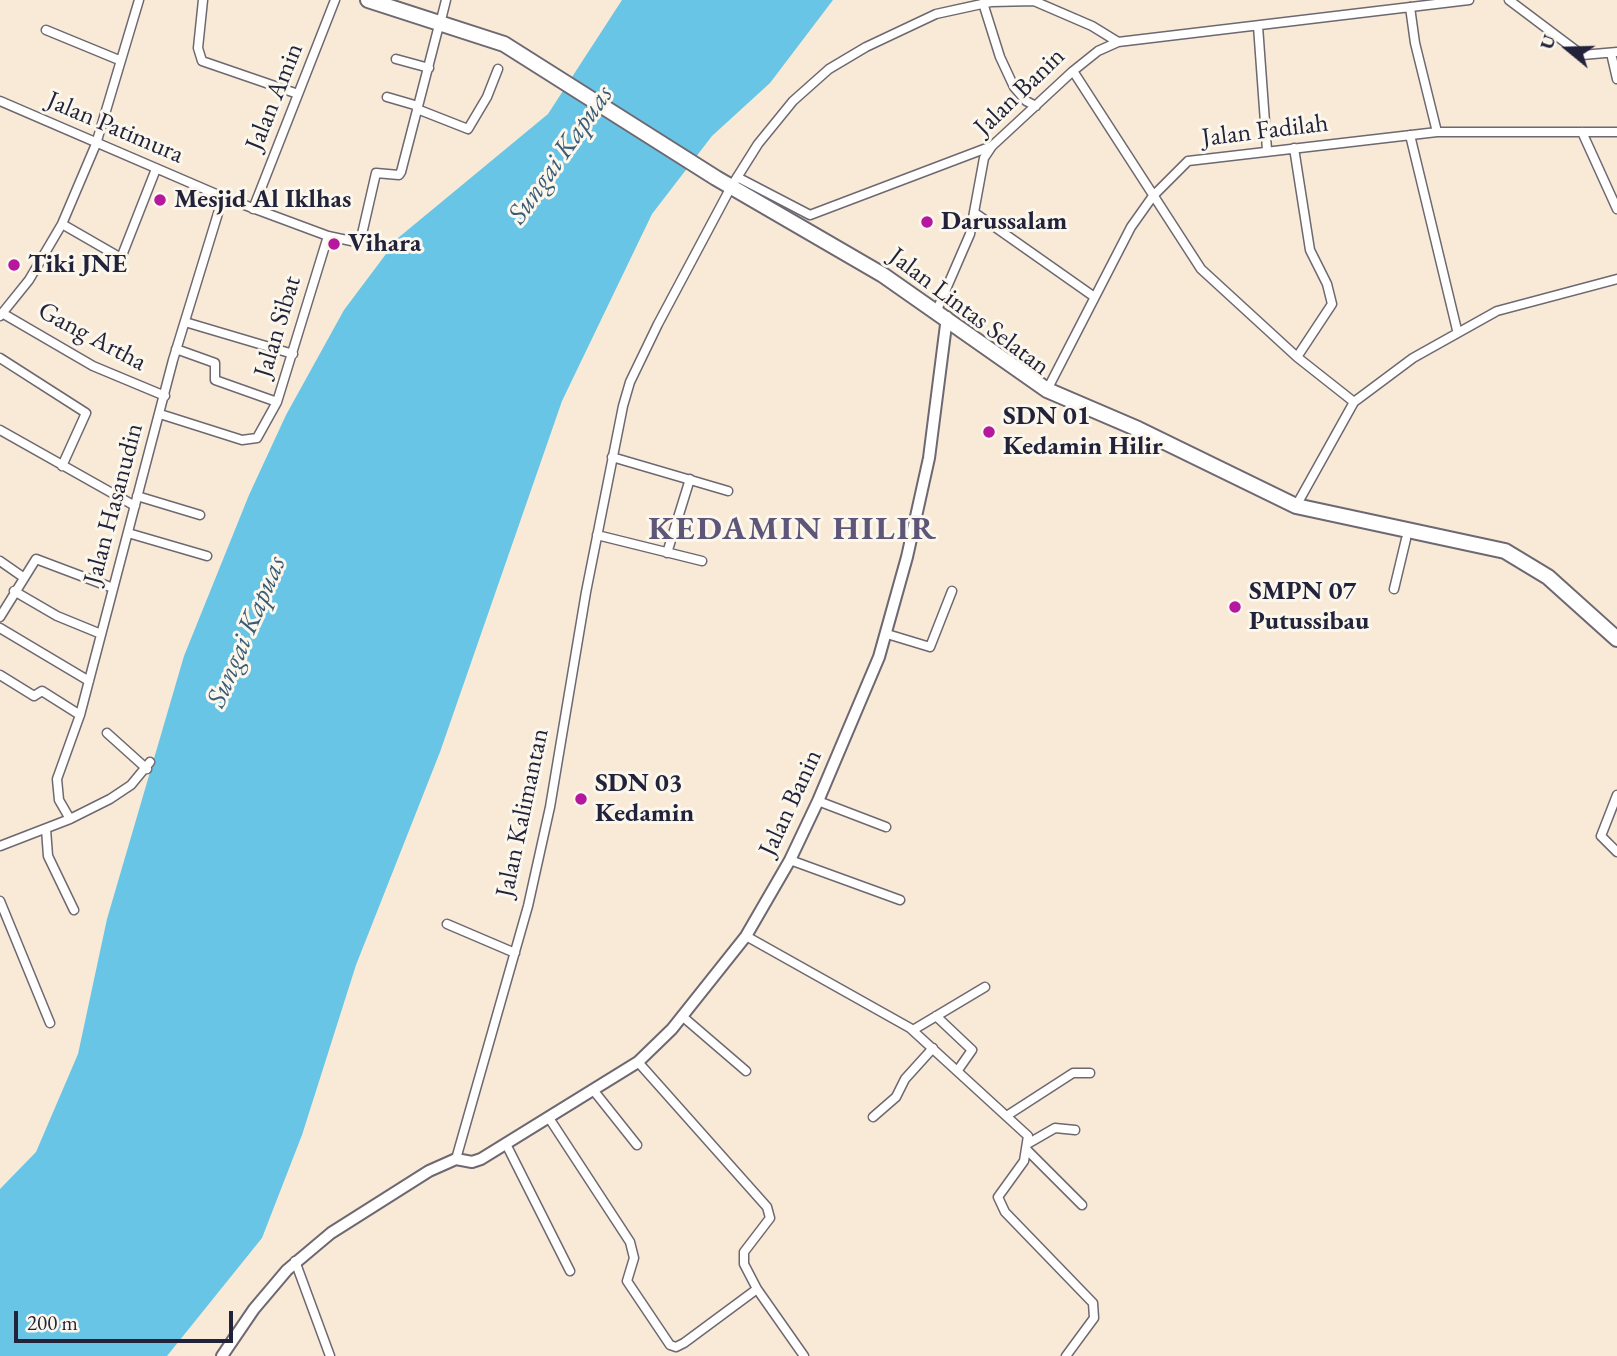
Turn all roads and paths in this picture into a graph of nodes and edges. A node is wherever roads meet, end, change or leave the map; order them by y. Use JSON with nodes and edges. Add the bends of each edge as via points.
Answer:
{"nodes":[{"id":1,"x":139,"y":0,"type":"edge"},
{"id":2,"x":203,"y":0,"type":"edge"},
{"id":3,"x":335,"y":0,"type":"edge"},
{"id":4,"x":368,"y":0,"type":"edge"},
{"id":5,"x":446,"y":0,"type":"edge"},
{"id":6,"x":1469,"y":0,"type":"edge"},
{"id":7,"x":1509,"y":0,"type":"edge"},
{"id":8,"x":983,"y":4,"type":"junction"},
{"id":9,"x":1410,"y":7,"type":"junction"},
{"id":10,"x":442,"y":16,"type":"dead end"},
{"id":11,"x":1258,"y":26,"type":"junction"},
{"id":12,"x":46,"y":30,"type":"dead end"},
{"id":13,"x":438,"y":30,"type":"dead end"},
{"id":14,"x":1118,"y":42,"type":"junction"},
{"id":15,"x":1614,"y":53,"type":"edge"},
{"id":16,"x":396,"y":59,"type":"dead end"},
{"id":17,"x":120,"y":60,"type":"junction"},
{"id":18,"x":429,"y":68,"type":"junction"},
{"id":19,"x":498,"y":69,"type":"dead end"},
{"id":20,"x":1073,"y":71,"type":"junction"},
{"id":21,"x":1617,"y":79,"type":"edge"},
{"id":22,"x":298,"y":94,"type":"junction"},
{"id":23,"x":387,"y":97,"type":"dead end"},
{"id":24,"x":0,"y":101,"type":"edge"},
{"id":25,"x":1036,"y":106,"type":"junction"},
{"id":26,"x":418,"y":108,"type":"junction"},
{"id":27,"x":1437,"y":132,"type":"junction"},
{"id":28,"x":1582,"y":132,"type":"junction"},
{"id":29,"x":1617,"y":132,"type":"edge"},
{"id":30,"x":1410,"y":135,"type":"junction"},
{"id":31,"x":96,"y":144,"type":"junction"},
{"id":32,"x":992,"y":146,"type":"junction"},
{"id":33,"x":1294,"y":148,"type":"junction"},
{"id":34,"x":1267,"y":150,"type":"junction"},
{"id":35,"x":156,"y":169,"type":"junction"},
{"id":36,"x":734,"y":182,"type":"junction"},
{"id":37,"x":223,"y":197,"type":"junction"},
{"id":38,"x":1153,"y":197,"type":"junction"},
{"id":39,"x":253,"y":209,"type":"junction"},
{"id":40,"x":1617,"y":209,"type":"edge"},
{"id":41,"x":975,"y":213,"type":"junction"},
{"id":42,"x":62,"y":224,"type":"junction"},
{"id":43,"x":328,"y":236,"type":"junction"},
{"id":44,"x":1617,"y":279,"type":"edge"},
{"id":45,"x":1093,"y":296,"type":"junction"},
{"id":46,"x":937,"y":313,"type":"junction"},
{"id":47,"x":1,"y":314,"type":"edge"},
{"id":48,"x":185,"y":322,"type":"junction"},
{"id":49,"x":1457,"y":330,"type":"junction"},
{"id":50,"x":177,"y":349,"type":"junction"},
{"id":51,"x":293,"y":354,"type":"junction"},
{"id":52,"x":1297,"y":357,"type":"junction"},
{"id":53,"x":0,"y":358,"type":"edge"},
{"id":54,"x":1047,"y":390,"type":"junction"},
{"id":55,"x":164,"y":396,"type":"junction"},
{"id":56,"x":277,"y":402,"type":"junction"},
{"id":57,"x":1354,"y":402,"type":"junction"},
{"id":58,"x":160,"y":414,"type":"junction"},
{"id":59,"x":0,"y":430,"type":"edge"},
{"id":60,"x":1158,"y":443,"type":"junction"},
{"id":61,"x":612,"y":457,"type":"junction"},
{"id":62,"x":62,"y":466,"type":"junction"},
{"id":63,"x":690,"y":479,"type":"junction"},
{"id":64,"x":728,"y":491,"type":"dead end"},
{"id":65,"x":137,"y":496,"type":"junction"},
{"id":66,"x":135,"y":506,"type":"junction"},
{"id":67,"x":1296,"y":506,"type":"junction"},
{"id":68,"x":200,"y":515,"type":"dead end"},
{"id":69,"x":1362,"y":525,"type":"junction"},
{"id":70,"x":128,"y":533,"type":"junction"},
{"id":71,"x":597,"y":535,"type":"junction"},
{"id":72,"x":1406,"y":538,"type":"junction"},
{"id":73,"x":667,"y":552,"type":"junction"},
{"id":74,"x":207,"y":556,"type":"dead end"},
{"id":75,"x":0,"y":561,"type":"edge"},
{"id":76,"x":702,"y":561,"type":"dead end"},
{"id":77,"x":23,"y":577,"type":"junction"},
{"id":78,"x":113,"y":588,"type":"junction"},
{"id":79,"x":1394,"y":589,"type":"dead end"},
{"id":80,"x":952,"y":590,"type":"dead end"},
{"id":81,"x":14,"y":591,"type":"junction"},
{"id":82,"x":0,"y":617,"type":"edge"},
{"id":83,"x":0,"y":628,"type":"edge"},
{"id":84,"x":101,"y":634,"type":"junction"},
{"id":85,"x":887,"y":634,"type":"junction"},
{"id":86,"x":1617,"y":639,"type":"edge"},
{"id":87,"x":1617,"y":649,"type":"edge"},
{"id":88,"x":0,"y":675,"type":"edge"},
{"id":89,"x":89,"y":681,"type":"junction"},
{"id":90,"x":80,"y":715,"type":"junction"},
{"id":91,"x":107,"y":733,"type":"dead end"},
{"id":92,"x":1617,"y":795,"type":"edge"},
{"id":93,"x":818,"y":801,"type":"junction"},
{"id":94,"x":69,"y":819,"type":"junction"},
{"id":95,"x":887,"y":827,"type":"dead end"},
{"id":96,"x":46,"y":829,"type":"junction"},
{"id":97,"x":0,"y":846,"type":"edge"},
{"id":98,"x":1617,"y":852,"type":"edge"},
{"id":99,"x":790,"y":860,"type":"junction"},
{"id":100,"x":900,"y":900,"type":"dead end"},
{"id":101,"x":0,"y":901,"type":"edge"},
{"id":102,"x":74,"y":910,"type":"dead end"},
{"id":103,"x":447,"y":924,"type":"dead end"},
{"id":104,"x":746,"y":936,"type":"junction"},
{"id":105,"x":514,"y":953,"type":"junction"},
{"id":106,"x":985,"y":987,"type":"dead end"},
{"id":107,"x":682,"y":1016,"type":"junction"},
{"id":108,"x":936,"y":1016,"type":"junction"},
{"id":109,"x":50,"y":1023,"type":"dead end"},
{"id":110,"x":913,"y":1030,"type":"junction"},
{"id":111,"x":933,"y":1048,"type":"junction"},
{"id":112,"x":638,"y":1062,"type":"junction"},
{"id":113,"x":958,"y":1070,"type":"junction"},
{"id":114,"x":746,"y":1071,"type":"dead end"},
{"id":115,"x":1090,"y":1073,"type":"dead end"},
{"id":116,"x":594,"y":1091,"type":"junction"},
{"id":117,"x":1007,"y":1115,"type":"junction"},
{"id":118,"x":873,"y":1117,"type":"dead end"},
{"id":119,"x":549,"y":1118,"type":"junction"},
{"id":120,"x":1075,"y":1130,"type":"dead end"},
{"id":121,"x":506,"y":1144,"type":"junction"},
{"id":122,"x":637,"y":1145,"type":"dead end"},
{"id":123,"x":1028,"y":1147,"type":"junction"},
{"id":124,"x":456,"y":1159,"type":"junction"},
{"id":125,"x":1082,"y":1205,"type":"dead end"},
{"id":126,"x":295,"y":1261,"type":"junction"},
{"id":127,"x":570,"y":1271,"type":"dead end"},
{"id":128,"x":757,"y":1289,"type":"junction"},
{"id":129,"x":222,"y":1356,"type":"edge"},
{"id":130,"x":330,"y":1356,"type":"edge"},
{"id":131,"x":803,"y":1356,"type":"edge"},
{"id":132,"x":1066,"y":1356,"type":"edge"}],
"edges":[{"from":1,"to":17,"type":"street"},
{"from":2,"to":22,"type":"street","via":[[198,48],[202,61]]},
{"from":3,"to":22,"type":"street","name":"Jalan Amin"},
{"from":4,"to":36,"type":"highway","name":"Jalan Lintas Selatan","via":[[481,34],[716,178]]},
{"from":5,"to":10,"type":"street"},
{"from":6,"to":9,"type":"street"},
{"from":7,"to":15,"type":"street","via":[[1582,55]]},
{"from":8,"to":14,"type":"street","name":"Jalan Kalimantan","via":[[1034,1]]},
{"from":8,"to":25,"type":"street","via":[[1014,87]]},
{"from":8,"to":36,"type":"street","name":"Jalan Kalimantan","via":[[963,6],[916,23],[830,69],[793,101]]},
{"from":9,"to":11,"type":"street"},
{"from":9,"to":27,"type":"street"},
{"from":11,"to":14,"type":"street"},
{"from":11,"to":34,"type":"street"},
{"from":12,"to":17,"type":"street"},
{"from":13,"to":18,"type":"street"},
{"from":14,"to":20,"type":"street","name":"Jalan Banin"},
{"from":15,"to":21,"type":"street"},
{"from":16,"to":18,"type":"street"},
{"from":17,"to":31,"type":"street"},
{"from":18,"to":26,"type":"street"},
{"from":19,"to":26,"type":"street","via":[[468,129]]},
{"from":20,"to":25,"type":"street","name":"Jalan Banin"},
{"from":20,"to":38,"type":"street"},
{"from":22,"to":39,"type":"street","name":"Jalan Amin"},
{"from":23,"to":26,"type":"street"},
{"from":24,"to":31,"type":"street","name":"Jalan Patimura"},
{"from":25,"to":32,"type":"street","name":"Jalan Banin"},
{"from":26,"to":43,"type":"street","name":"Jalan Patimura","via":[[401,172],[380,172],[374,177],[359,240],[350,243]]},
{"from":27,"to":28,"type":"street","name":"Jalan Fadilah"},
{"from":27,"to":30,"type":"street","name":"Jalan Fadilah"},
{"from":28,"to":29,"type":"street","name":"Jalan Fadilah"},
{"from":28,"to":40,"type":"street"},
{"from":30,"to":33,"type":"street","name":"Jalan Fadilah"},
{"from":30,"to":49,"type":"street"},
{"from":31,"to":35,"type":"street","name":"Jalan Patimura"},
{"from":31,"to":42,"type":"street"},
{"from":32,"to":36,"type":"street","via":[[810,215]]},
{"from":32,"to":41,"type":"street","name":"Jalan Banin","via":[[980,172]]},
{"from":33,"to":34,"type":"street","name":"Jalan Fadilah"},
{"from":33,"to":52,"type":"street","via":[[1309,245],[1332,304]]},
{"from":34,"to":38,"type":"street","name":"Jalan Fadilah","via":[[1188,161]]},
{"from":35,"to":37,"type":"street","name":"Jalan Patimura"},
{"from":35,"to":42,"type":"street","via":[[121,258]]},
{"from":36,"to":46,"type":"highway","name":"Jalan Lintas Selatan"},
{"from":36,"to":61,"type":"street","name":"Jalan Kalimantan","via":[[630,382]]},
{"from":37,"to":39,"type":"street","name":"Jalan Patimura"},
{"from":37,"to":48,"type":"street","name":"Jalan Hasanudin"},
{"from":38,"to":45,"type":"street","name":"Jalan Fadilah"},
{"from":38,"to":52,"type":"street","via":[[1201,269]]},
{"from":39,"to":43,"type":"street","name":"Jalan Patimura"},
{"from":41,"to":45,"type":"street"},
{"from":41,"to":46,"type":"street","name":"Jalan Banin"},
{"from":42,"to":47,"type":"street","via":[[29,280]]},
{"from":43,"to":51,"type":"street","name":"Jalan Sibat"},
{"from":44,"to":49,"type":"street","via":[[1526,300]]},
{"from":45,"to":54,"type":"street","name":"Jalan Fadilah"},
{"from":46,"to":54,"type":"highway","name":"Jalan Lintas Selatan"},
{"from":46,"to":60,"type":"highway","name":"Jalan Lintas Selatan","via":[[1045,398]]},
{"from":46,"to":85,"type":"street","name":"Jalan Banin","via":[[929,458]]},
{"from":47,"to":55,"type":"street","name":"Gang Artha","via":[[93,366]]},
{"from":48,"to":50,"type":"street","name":"Jalan Hasanudin"},
{"from":48,"to":51,"type":"street"},
{"from":49,"to":57,"type":"street"},
{"from":50,"to":55,"type":"street","name":"Jalan Hasanudin"},
{"from":50,"to":56,"type":"street","via":[[215,363],[215,380]]},
{"from":51,"to":56,"type":"street","name":"Jalan Sibat"},
{"from":52,"to":57,"type":"street"},
{"from":53,"to":62,"type":"street","via":[[86,413]]},
{"from":54,"to":60,"type":"highway","name":"Jalan Lintas Selatan"},
{"from":55,"to":58,"type":"street","name":"Jalan Hasanudin"},
{"from":56,"to":58,"type":"street","name":"Jalan Sibat","via":[[265,428],[248,441]]},
{"from":57,"to":67,"type":"street"},
{"from":58,"to":65,"type":"street","name":"Jalan Hasanudin"},
{"from":59,"to":62,"type":"street"},
{"from":60,"to":67,"type":"highway","name":"Jalan Lintas Selatan"},
{"from":60,"to":69,"type":"highway","name":"Jalan Lintas Selatan","via":[[1294,513]]},
{"from":61,"to":63,"type":"street"},
{"from":61,"to":71,"type":"street","name":"Jalan Kalimantan"},
{"from":62,"to":66,"type":"street"},
{"from":63,"to":64,"type":"street"},
{"from":63,"to":73,"type":"street"},
{"from":65,"to":66,"type":"street","name":"Jalan Hasanudin"},
{"from":65,"to":68,"type":"street"},
{"from":66,"to":70,"type":"street","name":"Jalan Hasanudin"},
{"from":67,"to":69,"type":"highway","name":"Jalan Lintas Selatan"},
{"from":69,"to":72,"type":"highway","name":"Jalan Lintas Selatan"},
{"from":69,"to":86,"type":"highway","name":"Jalan Lintas Selatan","via":[[1505,551],[1548,577]]},
{"from":70,"to":74,"type":"street"},
{"from":70,"to":78,"type":"street","name":"Jalan Hasanudin"},
{"from":71,"to":73,"type":"street"},
{"from":71,"to":105,"type":"street","name":"Jalan Kalimantan","via":[[550,807]]},
{"from":72,"to":79,"type":"street"},
{"from":72,"to":87,"type":"highway","name":"Jalan Lintas Selatan","via":[[1485,553],[1514,564],[1542,582]]},
{"from":73,"to":76,"type":"street"},
{"from":75,"to":77,"type":"street"},
{"from":77,"to":78,"type":"street","via":[[36,559]]},
{"from":77,"to":81,"type":"street"},
{"from":78,"to":84,"type":"street","name":"Jalan Hasanudin"},
{"from":80,"to":85,"type":"street","via":[[930,647]]},
{"from":81,"to":82,"type":"street"},
{"from":81,"to":84,"type":"street"},
{"from":83,"to":89,"type":"street"},
{"from":84,"to":89,"type":"street","name":"Jalan Hasanudin"},
{"from":85,"to":93,"type":"street","name":"Jalan Banin"},
{"from":88,"to":90,"type":"street","via":[[34,696],[42,691]]},
{"from":89,"to":90,"type":"street","name":"Jalan Hasanudin"},
{"from":90,"to":94,"type":"street","name":"Jalan Hasanudin","via":[[57,779],[59,800]]},
{"from":91,"to":94,"type":"street","via":[[149,765],[110,799]]},
{"from":92,"to":98,"type":"street","via":[[1601,836]]},
{"from":93,"to":95,"type":"street"},
{"from":93,"to":99,"type":"street","name":"Jalan Banin"},
{"from":94,"to":96,"type":"street"},
{"from":96,"to":97,"type":"street"},
{"from":96,"to":102,"type":"street","via":[[48,856]]},
{"from":99,"to":100,"type":"street"},
{"from":99,"to":104,"type":"street","name":"Jalan Banin"},
{"from":101,"to":109,"type":"street"},
{"from":103,"to":105,"type":"street"},
{"from":104,"to":107,"type":"street","name":"Jalan Banin"},
{"from":104,"to":110,"type":"street"},
{"from":105,"to":124,"type":"street","name":"Jalan Kalimantan"},
{"from":106,"to":108,"type":"street"},
{"from":107,"to":112,"type":"street","name":"Jalan Banin"},
{"from":107,"to":114,"type":"street"},
{"from":108,"to":110,"type":"street"},
{"from":108,"to":113,"type":"street","via":[[972,1049]]},
{"from":110,"to":111,"type":"street"},
{"from":111,"to":113,"type":"street"},
{"from":111,"to":118,"type":"street"},
{"from":112,"to":116,"type":"street","name":"Jalan Banin"},
{"from":112,"to":128,"type":"street","via":[[767,1208],[770,1219],[747,1246],[743,1258]]},
{"from":113,"to":117,"type":"street"},
{"from":115,"to":117,"type":"street","via":[[1073,1073]]},
{"from":116,"to":119,"type":"street","name":"Jalan Banin"},
{"from":116,"to":122,"type":"street"},
{"from":117,"to":123,"type":"street","via":[[1028,1136]]},
{"from":119,"to":121,"type":"street","name":"Jalan Banin"},
{"from":119,"to":128,"type":"street","via":[[630,1242],[634,1258],[627,1281],[670,1345],[684,1343]]},
{"from":120,"to":123,"type":"street","via":[[1055,1128]]},
{"from":121,"to":124,"type":"street","name":"Jalan Banin","via":[[472,1162]]},
{"from":121,"to":127,"type":"street"},
{"from":123,"to":125,"type":"street"},
{"from":123,"to":132,"type":"street","via":[[1024,1161],[1000,1192],[999,1204],[1093,1303],[1094,1318]]},
{"from":124,"to":126,"type":"street","via":[[369,1207]]},
{"from":126,"to":129,"type":"street"},
{"from":126,"to":130,"type":"street"},
{"from":128,"to":131,"type":"street"}]}
